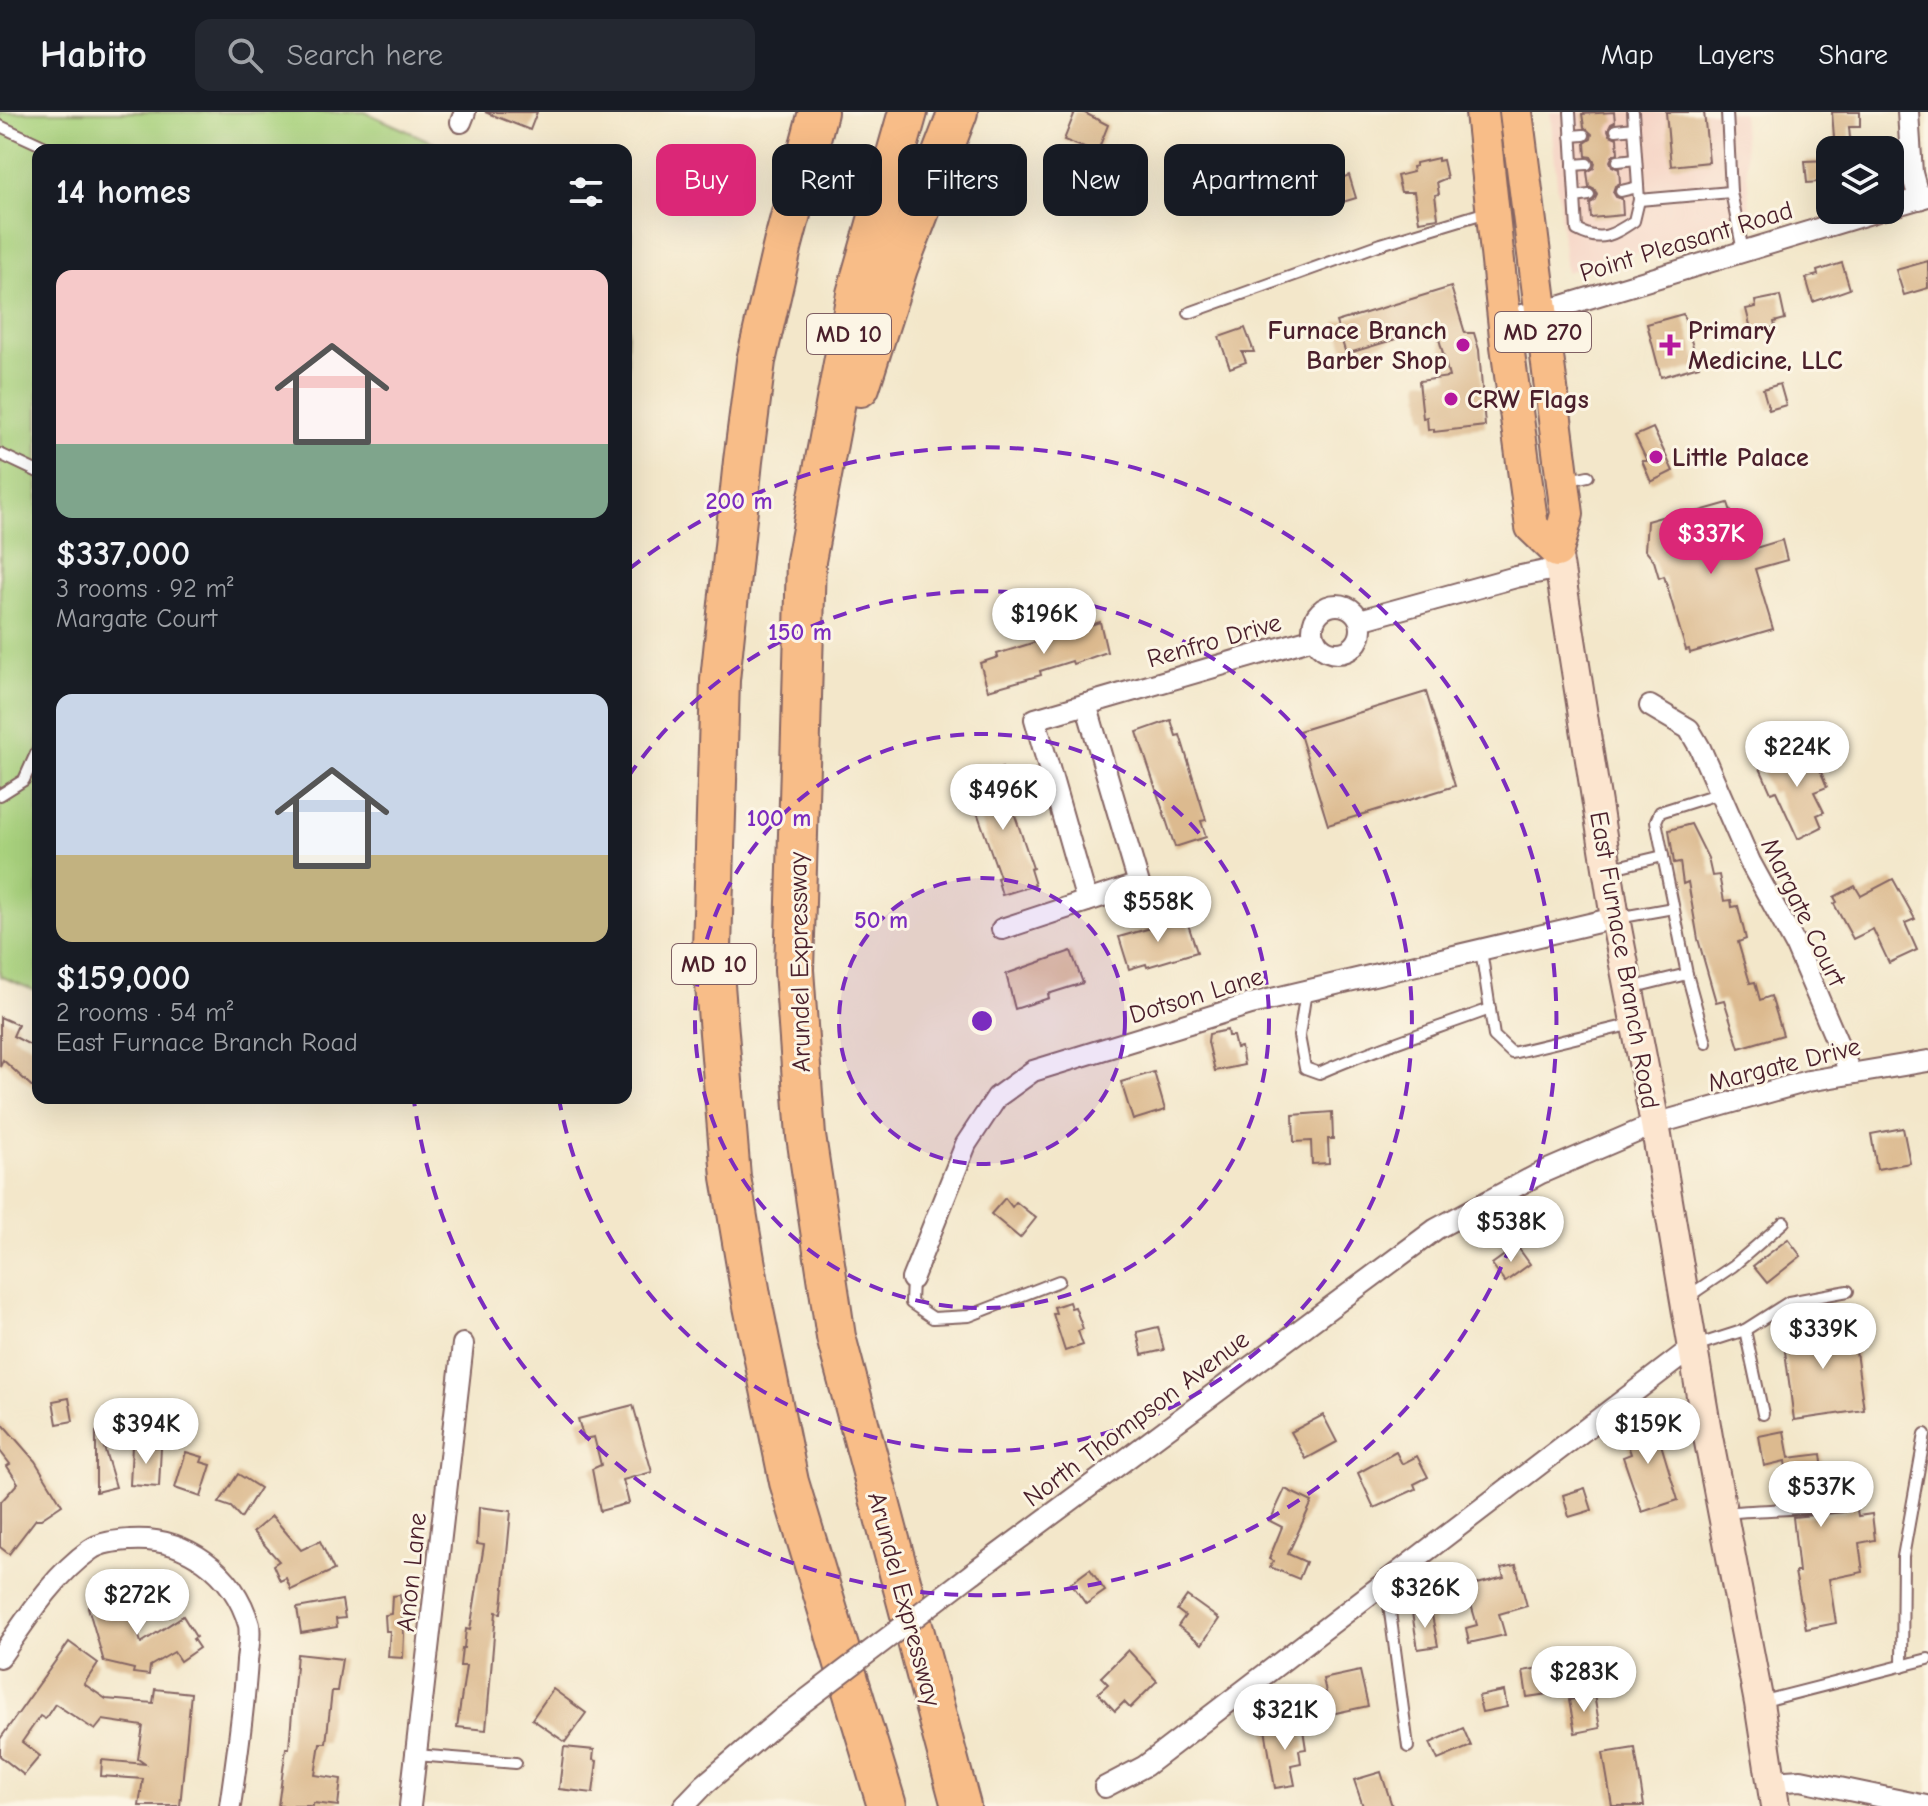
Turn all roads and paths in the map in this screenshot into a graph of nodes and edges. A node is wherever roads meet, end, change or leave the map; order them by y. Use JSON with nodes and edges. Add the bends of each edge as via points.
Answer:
{"nodes":[{"id":1,"x":818,"y":112,"type":"edge"},
{"id":2,"x":908,"y":112,"type":"edge"},
{"id":3,"x":958,"y":112,"type":"edge"},
{"id":4,"x":1482,"y":112,"type":"edge"},
{"id":5,"x":1570,"y":112,"type":"edge"},
{"id":6,"x":1633,"y":112,"type":"edge"},
{"id":7,"x":1727,"y":112,"type":"edge"},
{"id":8,"x":1908,"y":112,"type":"edge"},
{"id":9,"x":1519,"y":122,"type":"edge"},
{"id":10,"x":0,"y":126,"type":"edge"},
{"id":11,"x":1634,"y":128,"type":"junction"},
{"id":12,"x":1616,"y":130,"type":"dead end"},
{"id":13,"x":1584,"y":135,"type":"dead end"},
{"id":14,"x":1571,"y":136,"type":"junction"},
{"id":15,"x":39,"y":144,"type":"edge"},
{"id":16,"x":1636,"y":159,"type":"junction"},
{"id":17,"x":1618,"y":161,"type":"dead end"},
{"id":18,"x":1587,"y":164,"type":"dead end"},
{"id":19,"x":1573,"y":165,"type":"junction"},
{"id":20,"x":1638,"y":187,"type":"junction"},
{"id":21,"x":1621,"y":191,"type":"dead end"},
{"id":22,"x":1731,"y":192,"type":"junction"},
{"id":23,"x":1589,"y":195,"type":"dead end"},
{"id":24,"x":1575,"y":197,"type":"junction"},
{"id":25,"x":1924,"y":198,"type":"edge"},
{"id":26,"x":1639,"y":200,"type":"junction"},
{"id":27,"x":1904,"y":203,"type":"edge"},
{"id":28,"x":1493,"y":210,"type":"junction"},
{"id":29,"x":1834,"y":224,"type":"edge"},
{"id":30,"x":1743,"y":251,"type":"junction"},
{"id":31,"x":1540,"y":311,"type":"junction"},
{"id":32,"x":1189,"y":313,"type":"dead end"},
{"id":33,"x":1505,"y":319,"type":"junction"},
{"id":34,"x":0,"y":454,"type":"edge"},
{"id":35,"x":32,"y":469,"type":"edge"},
{"id":36,"x":1558,"y":560,"type":"junction"},
{"id":37,"x":806,"y":561,"type":"junction"},
{"id":38,"x":1360,"y":620,"type":"junction"},
{"id":39,"x":1314,"y":638,"type":"junction"},
{"id":40,"x":1086,"y":704,"type":"junction"},
{"id":41,"x":1650,"y":706,"type":"dead end"},
{"id":42,"x":32,"y":762,"type":"edge"},
{"id":43,"x":1720,"y":793,"type":"junction"},
{"id":44,"x":0,"y":795,"type":"edge"},
{"id":45,"x":1663,"y":856,"type":"junction"},
{"id":46,"x":1607,"y":870,"type":"junction"},
{"id":47,"x":1087,"y":901,"type":"junction"},
{"id":48,"x":1673,"y":908,"type":"junction"},
{"id":49,"x":1615,"y":918,"type":"junction"},
{"id":50,"x":1002,"y":929,"type":"dead end"},
{"id":51,"x":1481,"y":950,"type":"junction"},
{"id":52,"x":1687,"y":974,"type":"junction"},
{"id":53,"x":1628,"y":988,"type":"junction"},
{"id":54,"x":1306,"y":991,"type":"junction"},
{"id":55,"x":1490,"y":1009,"type":"junction"},
{"id":56,"x":1635,"y":1024,"type":"junction"},
{"id":57,"x":1706,"y":1043,"type":"dead end"},
{"id":58,"x":1928,"y":1061,"type":"edge"},
{"id":59,"x":1850,"y":1072,"type":"junction"},
{"id":60,"x":1655,"y":1124,"type":"junction"},
{"id":61,"x":1784,"y":1222,"type":"dead end"},
{"id":62,"x":912,"y":1279,"type":"joint"},
{"id":63,"x":1059,"y":1281,"type":"dead end"},
{"id":64,"x":1848,"y":1291,"type":"dead end"},
{"id":65,"x":1685,"y":1299,"type":"junction"},
{"id":66,"x":1745,"y":1330,"type":"junction"},
{"id":67,"x":463,"y":1344,"type":"dead end"},
{"id":68,"x":1693,"y":1347,"type":"junction"},
{"id":69,"x":1763,"y":1414,"type":"dead end"},
{"id":70,"x":1925,"y":1434,"type":"dead end"},
{"id":71,"x":1843,"y":1504,"type":"dead end"},
{"id":72,"x":1722,"y":1513,"type":"junction"},
{"id":73,"x":1386,"y":1582,"type":"junction"},
{"id":74,"x":0,"y":1657,"type":"edge"},
{"id":75,"x":1928,"y":1659,"type":"edge"},
{"id":76,"x":1902,"y":1666,"type":"junction"},
{"id":77,"x":1759,"y":1703,"type":"junction"},
{"id":78,"x":1408,"y":1747,"type":"dead end"},
{"id":79,"x":416,"y":1755,"type":"junction"},
{"id":80,"x":516,"y":1763,"type":"dead end"},
{"id":81,"x":1105,"y":1787,"type":"dead end"},
{"id":82,"x":1773,"y":1794,"type":"edge"},
{"id":83,"x":230,"y":1806,"type":"edge"},
{"id":84,"x":410,"y":1806,"type":"edge"},
{"id":85,"x":684,"y":1806,"type":"edge"},
{"id":86,"x":887,"y":1806,"type":"edge"},
{"id":87,"x":961,"y":1806,"type":"edge"},
{"id":88,"x":1926,"y":1806,"type":"edge"}],
"edges":[{"from":1,"to":86,"type":"highway","number":"MD 10","via":[[756,361],[743,461],[720,680],[712,949],[731,1177],[752,1301],[789,1482]]},
{"from":2,"to":37,"type":"highway","name":"Arundel Expressway","number":"MD 10","via":[[856,294]]},
{"from":3,"to":37,"type":"highway","via":[[898,268],[860,388],[849,450]]},
{"from":4,"to":28,"type":"main road","number":"MD 270"},
{"from":5,"to":14,"type":"lane"},
{"from":6,"to":11,"type":"lane"},
{"from":7,"to":22,"type":"lane"},
{"from":8,"to":25,"type":"street","via":[[1912,173]]},
{"from":9,"to":31,"type":"main road","name":"East Furnace Branch Road","number":"MD 270"},
{"from":10,"to":15,"type":"lane"},
{"from":11,"to":12,"type":"lane"},
{"from":11,"to":16,"type":"lane"},
{"from":13,"to":14,"type":"lane"},
{"from":14,"to":19,"type":"lane"},
{"from":16,"to":17,"type":"lane"},
{"from":16,"to":20,"type":"lane"},
{"from":18,"to":19,"type":"lane"},
{"from":19,"to":24,"type":"lane"},
{"from":20,"to":21,"type":"lane"},
{"from":20,"to":26,"type":"lane"},
{"from":22,"to":26,"type":"lane"},
{"from":22,"to":30,"type":"lane"},
{"from":23,"to":24,"type":"lane"},
{"from":24,"to":26,"type":"lane","via":[[1577,230],[1591,238],[1614,235],[1634,221]]},
{"from":25,"to":27,"type":"street"},
{"from":28,"to":32,"type":"lane"},
{"from":28,"to":33,"type":"main road","number":"MD 270"},
{"from":29,"to":30,"type":"street","name":"Point Pleasant Road"},
{"from":30,"to":31,"type":"street","name":"Point Pleasant Road"},
{"from":31,"to":33,"type":"street","name":"Point Pleasant Road"},
{"from":31,"to":36,"type":"main road","name":"East Furnace Branch Road","number":"MD 270","via":[[1575,478]]},
{"from":33,"to":36,"type":"main road","number":"MD 270","via":[[1532,527]]},
{"from":34,"to":35,"type":"lane"},
{"from":36,"to":38,"type":"street","via":[[1516,577]]},
{"from":36,"to":46,"type":"main road","name":"East Furnace Branch Road","number":"MD 270"},
{"from":37,"to":87,"type":"highway","name":"Arundel Expressway","number":"MD 10","via":[[794,970],[806,1136],[836,1337]]},
{"from":38,"to":39,"type":"street","name":"Renfro Drive","via":[[1351,608],[1336,604],[1322,610],[1314,623]]},
{"from":38,"to":39,"type":"street","name":"Renfro Drive","via":[[1361,635],[1353,648],[1338,654]]},
{"from":39,"to":40,"type":"street","name":"Renfro Drive"},
{"from":40,"to":47,"type":"street","via":[[1139,884]]},
{"from":40,"to":47,"type":"street","name":"Renfro Drive","via":[[1035,719]]},
{"from":41,"to":43,"type":"street","name":"Margate Court","via":[[1689,729]]},
{"from":42,"to":44,"type":"lane","via":[[24,780]]},
{"from":43,"to":45,"type":"lane","via":[[1660,812],[1656,821]]},
{"from":43,"to":59,"type":"street","name":"Margate Court","via":[[1796,946]]},
{"from":45,"to":46,"type":"lane"},
{"from":45,"to":48,"type":"lane"},
{"from":46,"to":49,"type":"main road","name":"East Furnace Branch Road","number":"MD 270"},
{"from":47,"to":50,"type":"street"},
{"from":48,"to":49,"type":"lane"},
{"from":48,"to":52,"type":"lane"},
{"from":49,"to":51,"type":"street","name":"Dotson Lane"},
{"from":49,"to":53,"type":"main road","name":"East Furnace Branch Road","number":"MD 270"},
{"from":51,"to":54,"type":"street","name":"Dotson Lane"},
{"from":51,"to":55,"type":"lane"},
{"from":52,"to":53,"type":"lane"},
{"from":52,"to":57,"type":"lane"},
{"from":53,"to":56,"type":"main road","name":"East Furnace Branch Road","number":"MD 270"},
{"from":54,"to":55,"type":"lane","via":[[1299,1036],[1305,1068],[1319,1073]]},
{"from":54,"to":62,"type":"street","name":"Dotson Lane","via":[[1033,1071],[997,1097],[966,1144]]},
{"from":55,"to":56,"type":"lane","via":[[1494,1036],[1512,1053]]},
{"from":56,"to":60,"type":"main road","name":"East Furnace Branch Road","number":"MD 270"},
{"from":58,"to":59,"type":"street","name":"Margate Drive"},
{"from":59,"to":60,"type":"street","name":"Margate Drive"},
{"from":60,"to":65,"type":"main road","name":"East Furnace Branch Road","number":"MD 270"},
{"from":60,"to":85,"type":"street","name":"North Thompson Avenue","bridge":true,"via":[[1541,1173],[1436,1229],[781,1719]]},
{"from":61,"to":65,"type":"lane"},
{"from":62,"to":63,"type":"lane","via":[[911,1303],[933,1318],[969,1316]]},
{"from":64,"to":66,"type":"lane","via":[[1789,1302]]},
{"from":65,"to":68,"type":"main road","name":"East Furnace Branch Road","number":"MD 270"},
{"from":66,"to":68,"type":"lane"},
{"from":66,"to":69,"type":"lane"},
{"from":67,"to":79,"type":"street","name":"Anon Lane"},
{"from":68,"to":72,"type":"main road","name":"East Furnace Branch Road","number":"MD 270"},
{"from":68,"to":73,"type":"street"},
{"from":70,"to":76,"type":"lane","via":[[1903,1557]]},
{"from":71,"to":72,"type":"lane"},
{"from":72,"to":77,"type":"main road","name":"East Furnace Branch Road","number":"MD 270"},
{"from":73,"to":78,"type":"lane"},
{"from":73,"to":81,"type":"street","via":[[1145,1766]]},
{"from":74,"to":83,"type":"street","via":[[69,1568],[92,1548],[145,1539],[195,1554],[226,1579],[250,1627]]},
{"from":75,"to":76,"type":"lane"},
{"from":76,"to":77,"type":"lane"},
{"from":77,"to":82,"type":"main road","name":"East Furnace Branch Road","number":"MD 270"},
{"from":79,"to":80,"type":"lane"},
{"from":79,"to":84,"type":"street","name":"Anon Lane"},
{"from":82,"to":88,"type":"street","via":[[1801,1780]]}]}
